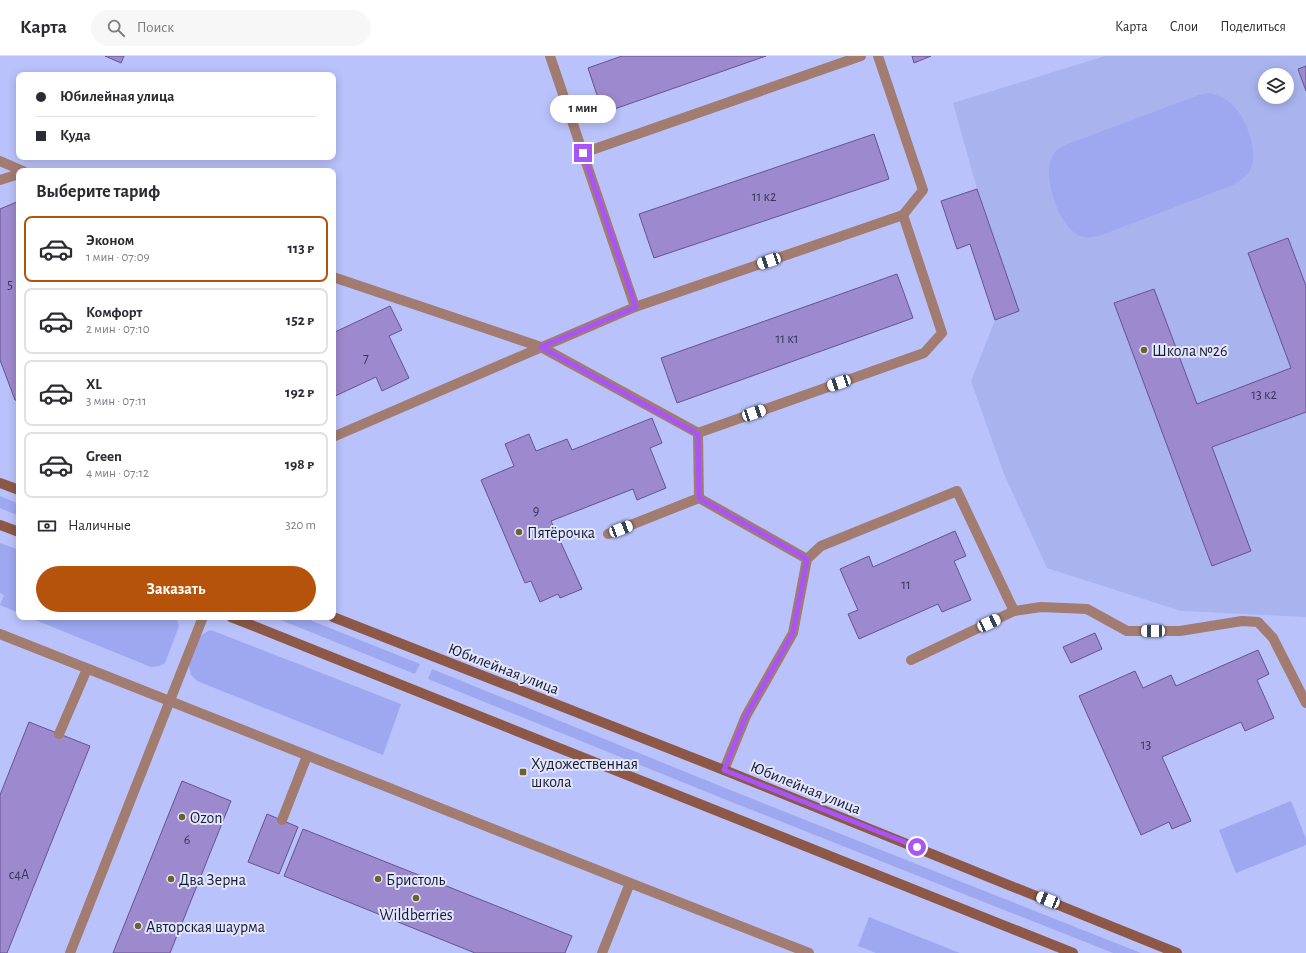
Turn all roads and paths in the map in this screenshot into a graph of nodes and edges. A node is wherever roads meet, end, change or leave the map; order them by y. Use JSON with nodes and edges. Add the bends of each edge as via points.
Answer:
{"nodes":[{"id":1,"x":550,"y":56,"type":"edge"},
{"id":2,"x":861,"y":56,"type":"edge"},
{"id":3,"x":878,"y":56,"type":"edge"},
{"id":4,"x":583,"y":153,"type":"junction"},
{"id":5,"x":0,"y":162,"type":"edge"},
{"id":6,"x":16,"y":168,"type":"edge"},
{"id":7,"x":16,"y":175,"type":"edge"},
{"id":8,"x":0,"y":180,"type":"edge"},
{"id":9,"x":903,"y":215,"type":"junction"},
{"id":10,"x":336,"y":278,"type":"edge"},
{"id":11,"x":636,"y":307,"type":"junction"},
{"id":12,"x":541,"y":347,"type":"junction"},
{"id":13,"x":698,"y":434,"type":"junction"},
{"id":14,"x":336,"y":436,"type":"edge"},
{"id":15,"x":0,"y":483,"type":"edge"},
{"id":16,"x":16,"y":489,"type":"edge"},
{"id":17,"x":699,"y":498,"type":"junction"},
{"id":18,"x":0,"y":524,"type":"edge"},
{"id":19,"x":16,"y":531,"type":"edge"},
{"id":20,"x":608,"y":534,"type":"dead end"},
{"id":21,"x":807,"y":559,"type":"junction"},
{"id":22,"x":1014,"y":611,"type":"junction"},
{"id":23,"x":336,"y":618,"type":"edge"},
{"id":24,"x":202,"y":620,"type":"edge"},
{"id":25,"x":238,"y":620,"type":"edge"},
{"id":26,"x":0,"y":634,"type":"edge"},
{"id":27,"x":911,"y":660,"type":"dead end"},
{"id":28,"x":87,"y":669,"type":"junction"},
{"id":29,"x":170,"y":701,"type":"junction"},
{"id":30,"x":1306,"y":703,"type":"edge"},
{"id":31,"x":59,"y":734,"type":"dead end"},
{"id":32,"x":307,"y":756,"type":"junction"},
{"id":33,"x":724,"y":770,"type":"junction"},
{"id":34,"x":282,"y":820,"type":"dead end"},
{"id":35,"x":630,"y":883,"type":"junction"},
{"id":36,"x":70,"y":953,"type":"edge"},
{"id":37,"x":602,"y":953,"type":"edge"},
{"id":38,"x":809,"y":953,"type":"edge"},
{"id":39,"x":1073,"y":953,"type":"edge"},
{"id":40,"x":1177,"y":953,"type":"edge"}],
"edges":[{"from":1,"to":4,"type":"lane"},
{"from":2,"to":4,"type":"lane"},
{"from":3,"to":9,"type":"lane","via":[[923,190]]},
{"from":4,"to":11,"type":"lane"},
{"from":5,"to":6,"type":"lane"},
{"from":7,"to":8,"type":"lane"},
{"from":9,"to":11,"type":"lane"},
{"from":9,"to":13,"type":"lane","via":[[942,333],[924,353]]},
{"from":10,"to":12,"type":"lane"},
{"from":11,"to":12,"type":"lane"},
{"from":12,"to":13,"type":"lane"},
{"from":12,"to":14,"type":"lane"},
{"from":13,"to":17,"type":"lane"},
{"from":15,"to":16,"type":"main road"},
{"from":17,"to":20,"type":"lane"},
{"from":17,"to":21,"type":"lane"},
{"from":18,"to":19,"type":"main road"},
{"from":21,"to":22,"type":"lane","via":[[821,546],[957,491]]},
{"from":21,"to":33,"type":"lane","via":[[793,633],[746,716]]},
{"from":22,"to":27,"type":"lane"},
{"from":22,"to":30,"type":"lane","via":[[1041,607],[1087,610],[1127,631],[1180,631],[1242,621],[1258,622],[1274,638]]},
{"from":23,"to":33,"type":"main road","name":"Юбилейная улица"},
{"from":24,"to":29,"type":"lane"},
{"from":25,"to":39,"type":"main road"},
{"from":26,"to":28,"type":"lane"},
{"from":28,"to":29,"type":"lane"},
{"from":28,"to":31,"type":"lane"},
{"from":29,"to":32,"type":"lane"},
{"from":29,"to":36,"type":"lane"},
{"from":32,"to":34,"type":"lane"},
{"from":32,"to":35,"type":"lane"},
{"from":33,"to":40,"type":"main road","name":"Юбилейная улица"},
{"from":35,"to":37,"type":"lane"},
{"from":35,"to":38,"type":"lane"}]}
